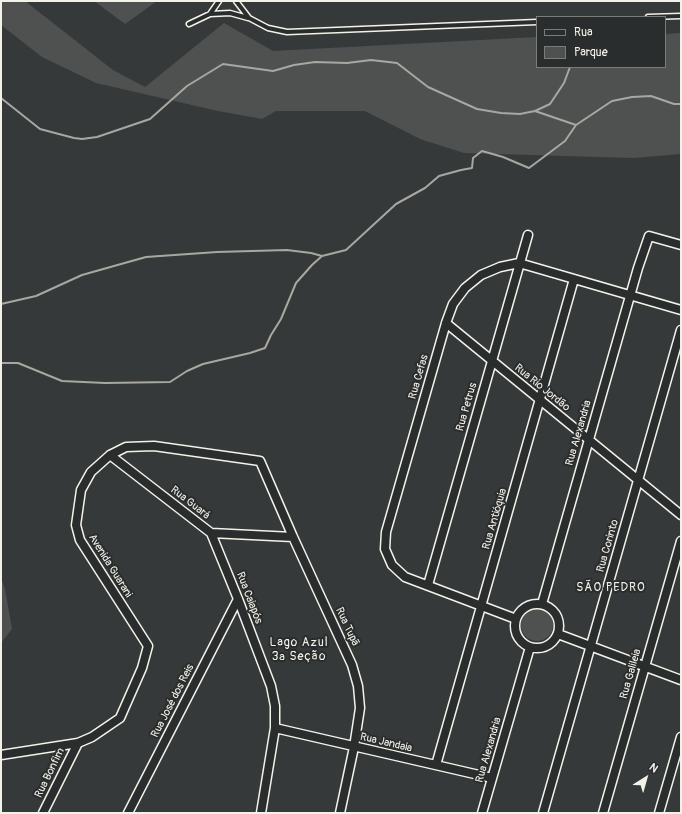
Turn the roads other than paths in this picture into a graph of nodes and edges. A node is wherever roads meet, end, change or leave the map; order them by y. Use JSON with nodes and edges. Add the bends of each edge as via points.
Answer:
{"nodes":[{"id":1,"x":219,"y":1,"type":"edge"},
{"id":2,"x":236,"y":1,"type":"edge"},
{"id":3,"x":210,"y":14,"type":"junction"},
{"id":4,"x":666,"y":16,"type":"edge"},
{"id":5,"x":681,"y":16,"type":"edge"},
{"id":6,"x":249,"y":18,"type":"junction"},
{"id":7,"x":536,"y":22,"type":"edge"},
{"id":8,"x":189,"y":24,"type":"dead end"},
{"id":9,"x":528,"y":235,"type":"dead end"},
{"id":10,"x":681,"y":245,"type":"edge"},
{"id":11,"x":520,"y":263,"type":"junction"},
{"id":12,"x":574,"y":279,"type":"junction"},
{"id":13,"x":630,"y":295,"type":"junction"},
{"id":14,"x":681,"y":310,"type":"edge"},
{"id":15,"x":446,"y":323,"type":"junction"},
{"id":16,"x":681,"y":330,"type":"edge"},
{"id":17,"x":492,"y":360,"type":"junction"},
{"id":18,"x":540,"y":400,"type":"junction"},
{"id":19,"x":589,"y":440,"type":"junction"},
{"id":20,"x":110,"y":455,"type":"junction"},
{"id":21,"x":260,"y":461,"type":"joint"},
{"id":22,"x":638,"y":480,"type":"junction"},
{"id":23,"x":681,"y":514,"type":"edge"},
{"id":24,"x":211,"y":533,"type":"junction"},
{"id":25,"x":293,"y":537,"type":"junction"},
{"id":26,"x":681,"y":541,"type":"edge"},
{"id":27,"x":428,"y":585,"type":"junction"},
{"id":28,"x":238,"y":599,"type":"junction"},
{"id":29,"x":542,"y":604,"type":"junction"},
{"id":30,"x":481,"y":606,"type":"junction"},
{"id":31,"x":516,"y":618,"type":"junction"},
{"id":32,"x":558,"y":634,"type":"junction"},
{"id":33,"x":591,"y":646,"type":"junction"},
{"id":34,"x":530,"y":647,"type":"junction"},
{"id":35,"x":645,"y":667,"type":"junction"},
{"id":36,"x":681,"y":680,"type":"edge"},
{"id":37,"x":275,"y":728,"type":"junction"},
{"id":38,"x":681,"y":737,"type":"edge"},
{"id":39,"x":78,"y":743,"type":"junction"},
{"id":40,"x":354,"y":747,"type":"junction"},
{"id":41,"x":1,"y":756,"type":"edge"},
{"id":42,"x":436,"y":765,"type":"junction"},
{"id":43,"x":492,"y":778,"type":"junction"},
{"id":44,"x":43,"y":813,"type":"edge"},
{"id":45,"x":128,"y":813,"type":"edge"},
{"id":46,"x":261,"y":813,"type":"edge"},
{"id":47,"x":340,"y":813,"type":"edge"},
{"id":48,"x":482,"y":813,"type":"edge"},
{"id":49,"x":543,"y":813,"type":"edge"},
{"id":50,"x":603,"y":813,"type":"edge"},
{"id":51,"x":659,"y":813,"type":"edge"}],
"edges":[{"from":1,"to":3,"type":"lane"},
{"from":2,"to":6,"type":"lane"},
{"from":3,"to":6,"type":"lane","via":[[230,13]]},
{"from":3,"to":8,"type":"lane"},
{"from":4,"to":5,"type":"lane"},
{"from":6,"to":7,"type":"lane","via":[[268,28],[287,32]]},
{"from":9,"to":11,"type":"street","name":"Rua Petrus"},
{"from":10,"to":13,"type":"street","name":"Rua Alexandria","via":[[648,236]]},
{"from":11,"to":12,"type":"street","name":"Rua Cefas"},
{"from":11,"to":15,"type":"street","name":"Rua Cefas","via":[[500,267],[481,275],[453,304]]},
{"from":11,"to":17,"type":"street","name":"Rua Petrus"},
{"from":12,"to":13,"type":"street","name":"Rua Cefas"},
{"from":12,"to":18,"type":"street","name":"Rua Antióquia"},
{"from":13,"to":14,"type":"street","name":"Rua Cefas"},
{"from":13,"to":19,"type":"street","name":"Rua Alexandria"},
{"from":15,"to":17,"type":"street","name":"Rua Rio Jordão"},
{"from":15,"to":27,"type":"street","name":"Rua Cefas","via":[[386,532],[385,549],[392,565],[405,577]]},
{"from":16,"to":22,"type":"street","name":"Rua Corinto"},
{"from":17,"to":18,"type":"street","name":"Rua Rio Jordão"},
{"from":17,"to":27,"type":"street","name":"Rua Petrus"},
{"from":18,"to":19,"type":"street","name":"Rua Rio Jordão"},
{"from":18,"to":30,"type":"street","name":"Rua Antióquia"},
{"from":19,"to":22,"type":"street","name":"Rua Rio Jordão"},
{"from":19,"to":29,"type":"street","name":"Rua Alexandria"},
{"from":20,"to":21,"type":"street","name":"Avenida Guarani","via":[[126,447],[154,446]]},
{"from":20,"to":24,"type":"street","name":"Rua Guará"},
{"from":20,"to":39,"type":"street","name":"Avenida Guarani","via":[[91,472],[82,490],[76,526],[80,540],[148,646],[142,668],[120,718],[92,738]]},
{"from":21,"to":25,"type":"street","name":"Rua Tupã"},
{"from":22,"to":23,"type":"street","name":"Rua Rio Jordão"},
{"from":22,"to":33,"type":"street","name":"Rua Corinto"},
{"from":24,"to":25,"type":"street","name":"Rua Guará"},
{"from":24,"to":28,"type":"street","name":"Rua Caiapós"},
{"from":25,"to":40,"type":"street","name":"Rua Tupã","via":[[352,665],[358,686],[360,708]]},
{"from":26,"to":35,"type":"street","name":"Rua Galileia"},
{"from":27,"to":30,"type":"street","name":"Rua Cefas"},
{"from":28,"to":37,"type":"street","name":"Rua Caiapós","via":[[270,686]]},
{"from":28,"to":45,"type":"street","name":"Rua José dos Reis"},
{"from":29,"to":31,"type":"street","via":[[529,605]]},
{"from":29,"to":32,"type":"street","via":[[555,612],[558,619]]},
{"from":30,"to":31,"type":"street","name":"Rua Cefas"},
{"from":30,"to":42,"type":"street","name":"Rua Antióquia"},
{"from":31,"to":34,"type":"street","via":[[519,639]]},
{"from":32,"to":33,"type":"street"},
{"from":32,"to":34,"type":"street","via":[[543,648]]},
{"from":33,"to":35,"type":"street"},
{"from":33,"to":49,"type":"street","name":"Rua Corinto"},
{"from":34,"to":43,"type":"street","name":"Rua Alexandria"},
{"from":35,"to":36,"type":"street"},
{"from":35,"to":50,"type":"street","name":"Rua Galileia"},
{"from":37,"to":40,"type":"street","name":"Rua Jandaia"},
{"from":37,"to":46,"type":"street","name":"Rua Caiapós"},
{"from":38,"to":51,"type":"street"},
{"from":39,"to":41,"type":"street"},
{"from":39,"to":44,"type":"street","name":"Rua Bonfim"},
{"from":40,"to":42,"type":"street","name":"Rua Jandaia"},
{"from":40,"to":47,"type":"street","name":"Rua Tupã"},
{"from":42,"to":43,"type":"street","name":"Rua Jandaia"},
{"from":43,"to":48,"type":"street","name":"Rua Alexandria"}]}
